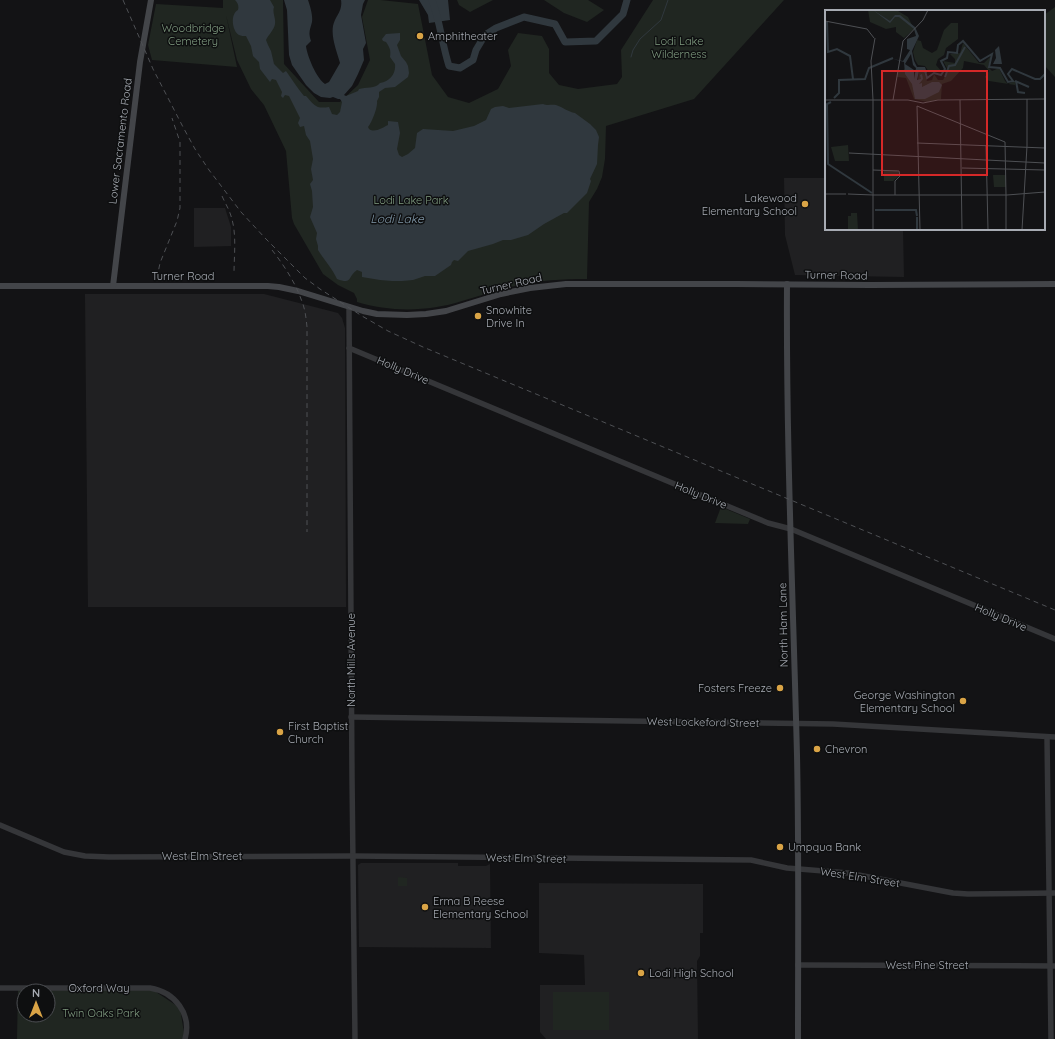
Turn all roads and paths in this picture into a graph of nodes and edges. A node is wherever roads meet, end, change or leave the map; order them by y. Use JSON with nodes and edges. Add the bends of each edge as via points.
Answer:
{"nodes":[{"id":1,"x":151,"y":0,"type":"edge"},
{"id":2,"x":787,"y":284,"type":"junction"},
{"id":3,"x":1055,"y":284,"type":"edge"},
{"id":4,"x":0,"y":286,"type":"edge"},
{"id":5,"x":113,"y":286,"type":"junction"},
{"id":6,"x":349,"y":307,"type":"junction"},
{"id":7,"x":349,"y":348,"type":"junction"},
{"id":8,"x":791,"y":529,"type":"junction"},
{"id":9,"x":1055,"y":639,"type":"edge"},
{"id":10,"x":351,"y":717,"type":"junction"},
{"id":11,"x":796,"y":723,"type":"junction"},
{"id":12,"x":1047,"y":737,"type":"junction"},
{"id":13,"x":1055,"y":737,"type":"edge"},
{"id":14,"x":0,"y":825,"type":"edge"},
{"id":15,"x":353,"y":856,"type":"junction"},
{"id":16,"x":798,"y":870,"type":"junction"},
{"id":17,"x":1052,"y":893,"type":"edge"},
{"id":18,"x":798,"y":965,"type":"junction"},
{"id":19,"x":1052,"y":966,"type":"edge"},
{"id":20,"x":0,"y":988,"type":"edge"},
{"id":21,"x":185,"y":1039,"type":"edge"},
{"id":22,"x":355,"y":1039,"type":"edge"},
{"id":23,"x":798,"y":1039,"type":"edge"},
{"id":24,"x":1050,"y":1039,"type":"edge"}],
"edges":[{"from":1,"to":5,"type":"main road","name":"Lower Sacramento Road","via":[[140,62]]},
{"from":2,"to":3,"type":"main road","name":"Turner Road"},
{"from":2,"to":6,"type":"main road","name":"Turner Road","via":[[562,284],[521,289],[426,314],[377,314]]},
{"from":2,"to":8,"type":"main road","name":"North Ham Lane"},
{"from":4,"to":5,"type":"main road","name":"Turner Road"},
{"from":5,"to":6,"type":"main road","name":"Turner Road","via":[[274,286]]},
{"from":6,"to":7,"type":"street","name":"North Mills Avenue"},
{"from":7,"to":8,"type":"street","name":"Holly Drive","via":[[768,523]]},
{"from":7,"to":10,"type":"street","name":"North Mills Avenue"},
{"from":8,"to":9,"type":"street","name":"Holly Drive"},
{"from":8,"to":11,"type":"main road","name":"North Ham Lane"},
{"from":10,"to":11,"type":"street","name":"West Lockeford Street"},
{"from":10,"to":15,"type":"street","name":"North Mills Avenue"},
{"from":11,"to":12,"type":"street","name":"West Lockeford Street"},
{"from":11,"to":16,"type":"main road","name":"North Ham Lane"},
{"from":12,"to":13,"type":"street","name":"West Lockeford Street"},
{"from":12,"to":17,"type":"street"},
{"from":14,"to":15,"type":"street","name":"West Elm Street","via":[[64,852],[85,856]]},
{"from":15,"to":16,"type":"street","name":"West Elm Street","via":[[752,860]]},
{"from":15,"to":22,"type":"street","name":"North Mills Avenue"},
{"from":16,"to":17,"type":"street","name":"West Elm Street","via":[[848,873],[953,893]]},
{"from":16,"to":18,"type":"main road","name":"North Ham Lane"},
{"from":17,"to":19,"type":"street"},
{"from":18,"to":19,"type":"street","name":"West Pine Street"},
{"from":18,"to":23,"type":"main road","name":"North Ham Lane"},
{"from":19,"to":24,"type":"street","via":[[1049,973]]},
{"from":20,"to":21,"type":"street","name":"Oxford Way","via":[[150,988],[168,994],[179,1005],[186,1021]]}]}
